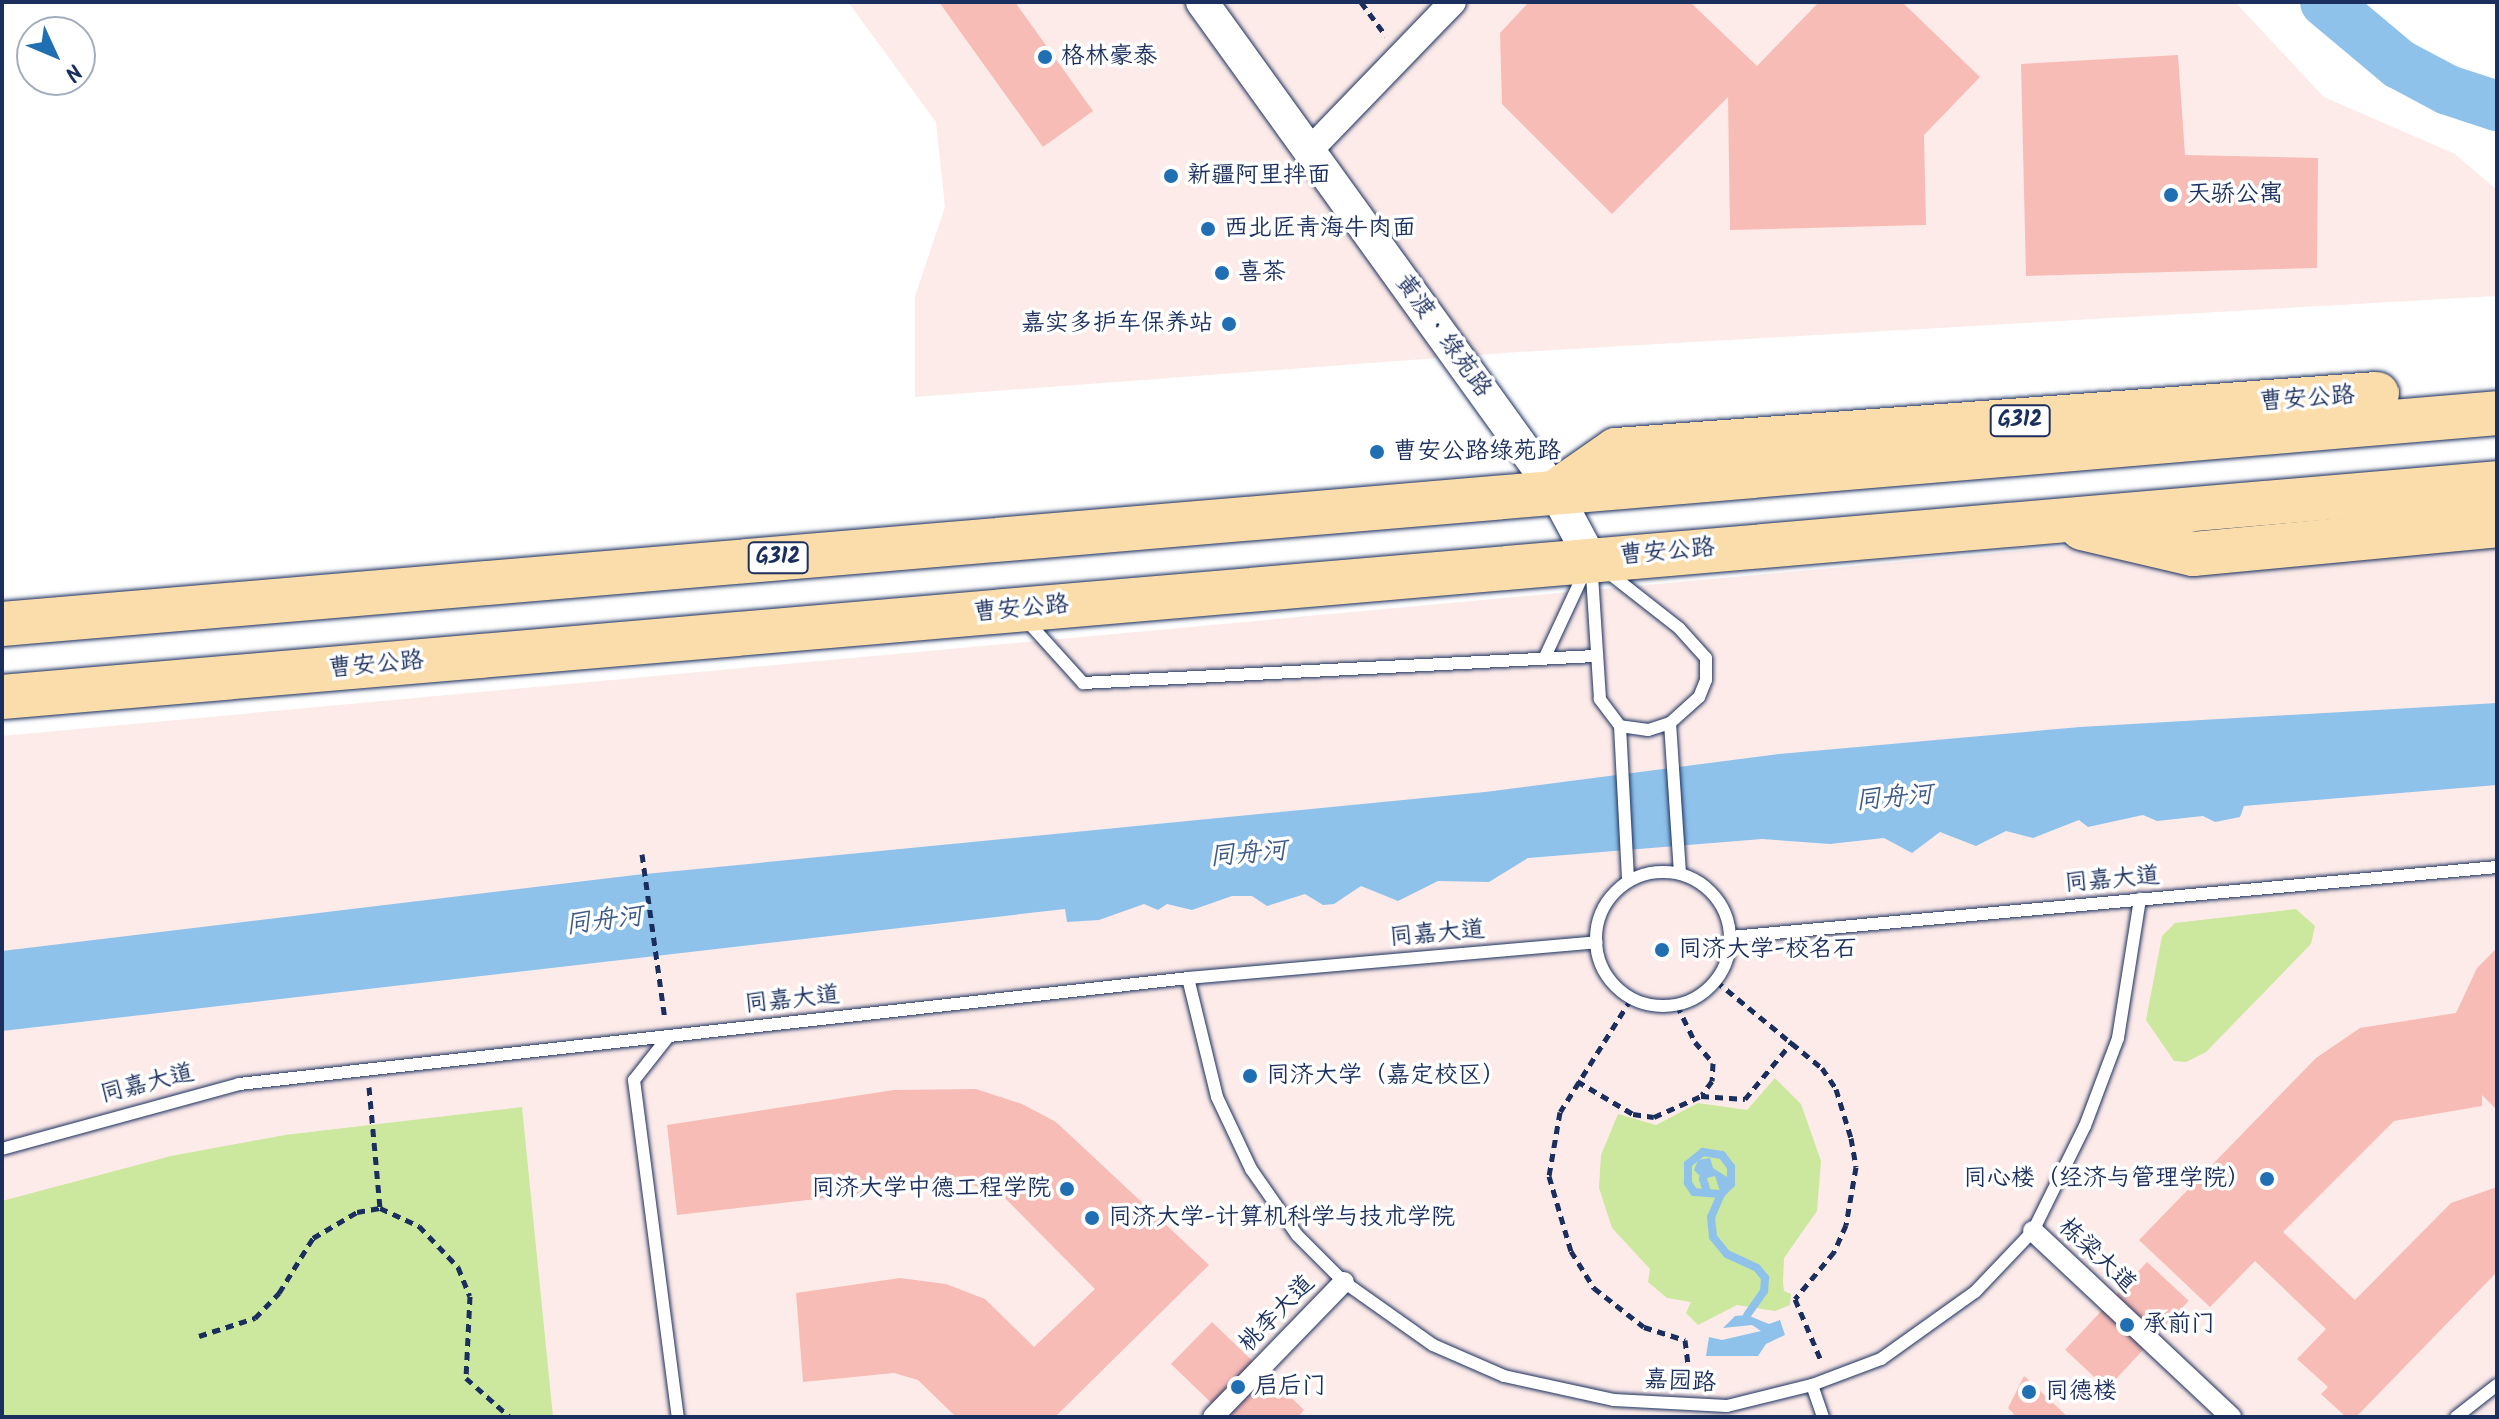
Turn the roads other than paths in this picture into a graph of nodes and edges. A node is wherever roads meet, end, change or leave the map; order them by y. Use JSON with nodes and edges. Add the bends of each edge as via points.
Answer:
{"nodes":[{"id":1,"x":1202,"y":2,"type":"edge"},
{"id":2,"x":1453,"y":2,"type":"edge"},
{"id":3,"x":1309,"y":151,"type":"junction"},
{"id":4,"x":2497,"y":384,"type":"edge"},
{"id":5,"x":2497,"y":413,"type":"edge"},
{"id":6,"x":2497,"y":483,"type":"edge"},
{"id":7,"x":1555,"y":492,"type":"junction"},
{"id":8,"x":2041,"y":519,"type":"junction"},
{"id":9,"x":2497,"y":525,"type":"edge"},
{"id":10,"x":1591,"y":559,"type":"junction"},
{"id":11,"x":1016,"y":609,"type":"junction"},
{"id":12,"x":2,"y":624,"type":"edge"},
{"id":13,"x":1595,"y":656,"type":"junction"},
{"id":14,"x":1544,"y":659,"type":"junction"},
{"id":15,"x":2,"y":697,"type":"edge"},
{"id":16,"x":1670,"y":723,"type":"junction"},
{"id":17,"x":1620,"y":726,"type":"junction"},
{"id":18,"x":2497,"y":867,"type":"edge"},
{"id":19,"x":1680,"y":873,"type":"junction"},
{"id":20,"x":1628,"y":878,"type":"junction"},
{"id":21,"x":2140,"y":899,"type":"junction"},
{"id":22,"x":1731,"y":937,"type":"junction"},
{"id":23,"x":1596,"y":942,"type":"junction"},
{"id":24,"x":1188,"y":978,"type":"junction"},
{"id":25,"x":668,"y":1037,"type":"junction"},
{"id":26,"x":2,"y":1149,"type":"edge"},
{"id":27,"x":2033,"y":1231,"type":"junction"},
{"id":28,"x":1344,"y":1282,"type":"junction"},
{"id":29,"x":1812,"y":1385,"type":"junction"},
{"id":30,"x":2497,"y":1385,"type":"edge"},
{"id":31,"x":1728,"y":1412,"type":"edge"},
{"id":32,"x":678,"y":1417,"type":"edge"},
{"id":33,"x":1213,"y":1417,"type":"edge"},
{"id":34,"x":1823,"y":1417,"type":"edge"},
{"id":35,"x":2231,"y":1417,"type":"edge"},
{"id":36,"x":2456,"y":1417,"type":"edge"}],
"edges":[{"from":1,"to":3,"type":"street","name":"黄渡 • 绿苑路"},
{"from":2,"to":3,"type":"street"},
{"from":3,"to":7,"type":"street","name":"黄渡 • 绿苑路"},
{"from":4,"to":7,"type":"highway","name":"曹安公路","number":"G312","via":[[1616,450]]},
{"from":5,"to":7,"type":"highway","name":"曹安公路","number":"G312"},
{"from":6,"to":8,"type":"highway","name":"曹安公路"},
{"from":7,"to":10,"type":"street","name":"黄渡 • 绿苑路"},
{"from":7,"to":12,"type":"highway","name":"曹安公路","number":"G312"},
{"from":8,"to":9,"type":"highway","name":"曹安公路","via":[[2193,554]]},
{"from":8,"to":10,"type":"highway","name":"曹安公路"},
{"from":10,"to":11,"type":"highway","name":"曹安公路"},
{"from":10,"to":13,"type":"lane"},
{"from":10,"to":14,"type":"lane"},
{"from":10,"to":16,"type":"lane","via":[[1679,628],[1706,658],[1699,697]]},
{"from":11,"to":14,"type":"lane","via":[[1083,683]]},
{"from":11,"to":15,"type":"highway","name":"曹安公路"},
{"from":13,"to":14,"type":"lane"},
{"from":13,"to":17,"type":"lane","via":[[1600,699]]},
{"from":16,"to":17,"type":"lane","via":[[1648,730]]},
{"from":16,"to":19,"type":"lane"},
{"from":17,"to":20,"type":"lane"},
{"from":18,"to":21,"type":"lane","name":"同嘉大道"},
{"from":19,"to":20,"type":"lane"},
{"from":19,"to":22,"type":"lane","via":[[1716,896]]},
{"from":20,"to":23,"type":"lane","via":[[1605,905]]},
{"from":21,"to":22,"type":"lane","name":"同嘉大道"},
{"from":21,"to":27,"type":"lane","name":"嘉园路","via":[[2118,1038],[2085,1126]]},
{"from":22,"to":23,"type":"lane","via":[[1716,981],[1677,1005],[1653,1006],[1631,999],[1601,965]]},
{"from":23,"to":24,"type":"lane","name":"同嘉大道"},
{"from":24,"to":25,"type":"lane","name":"同嘉大道"},
{"from":24,"to":28,"type":"lane","name":"嘉园路","via":[[1217,1097],[1251,1169],[1297,1235]]},
{"from":25,"to":26,"type":"lane","name":"同嘉大道","via":[[239,1084]]},
{"from":25,"to":32,"type":"lane","via":[[634,1080]]},
{"from":27,"to":29,"type":"lane","name":"嘉园路","via":[[1975,1292],[1897,1348]]},
{"from":27,"to":35,"type":"street","name":"栋梁大道"},
{"from":28,"to":31,"type":"lane","name":"嘉园路","via":[[1433,1345],[1504,1376],[1614,1400],[1692,1404]]},
{"from":28,"to":33,"type":"street","name":"桃李大道"},
{"from":29,"to":31,"type":"lane","name":"嘉园路"},
{"from":29,"to":34,"type":"lane"},
{"from":30,"to":36,"type":"lane"}]}
